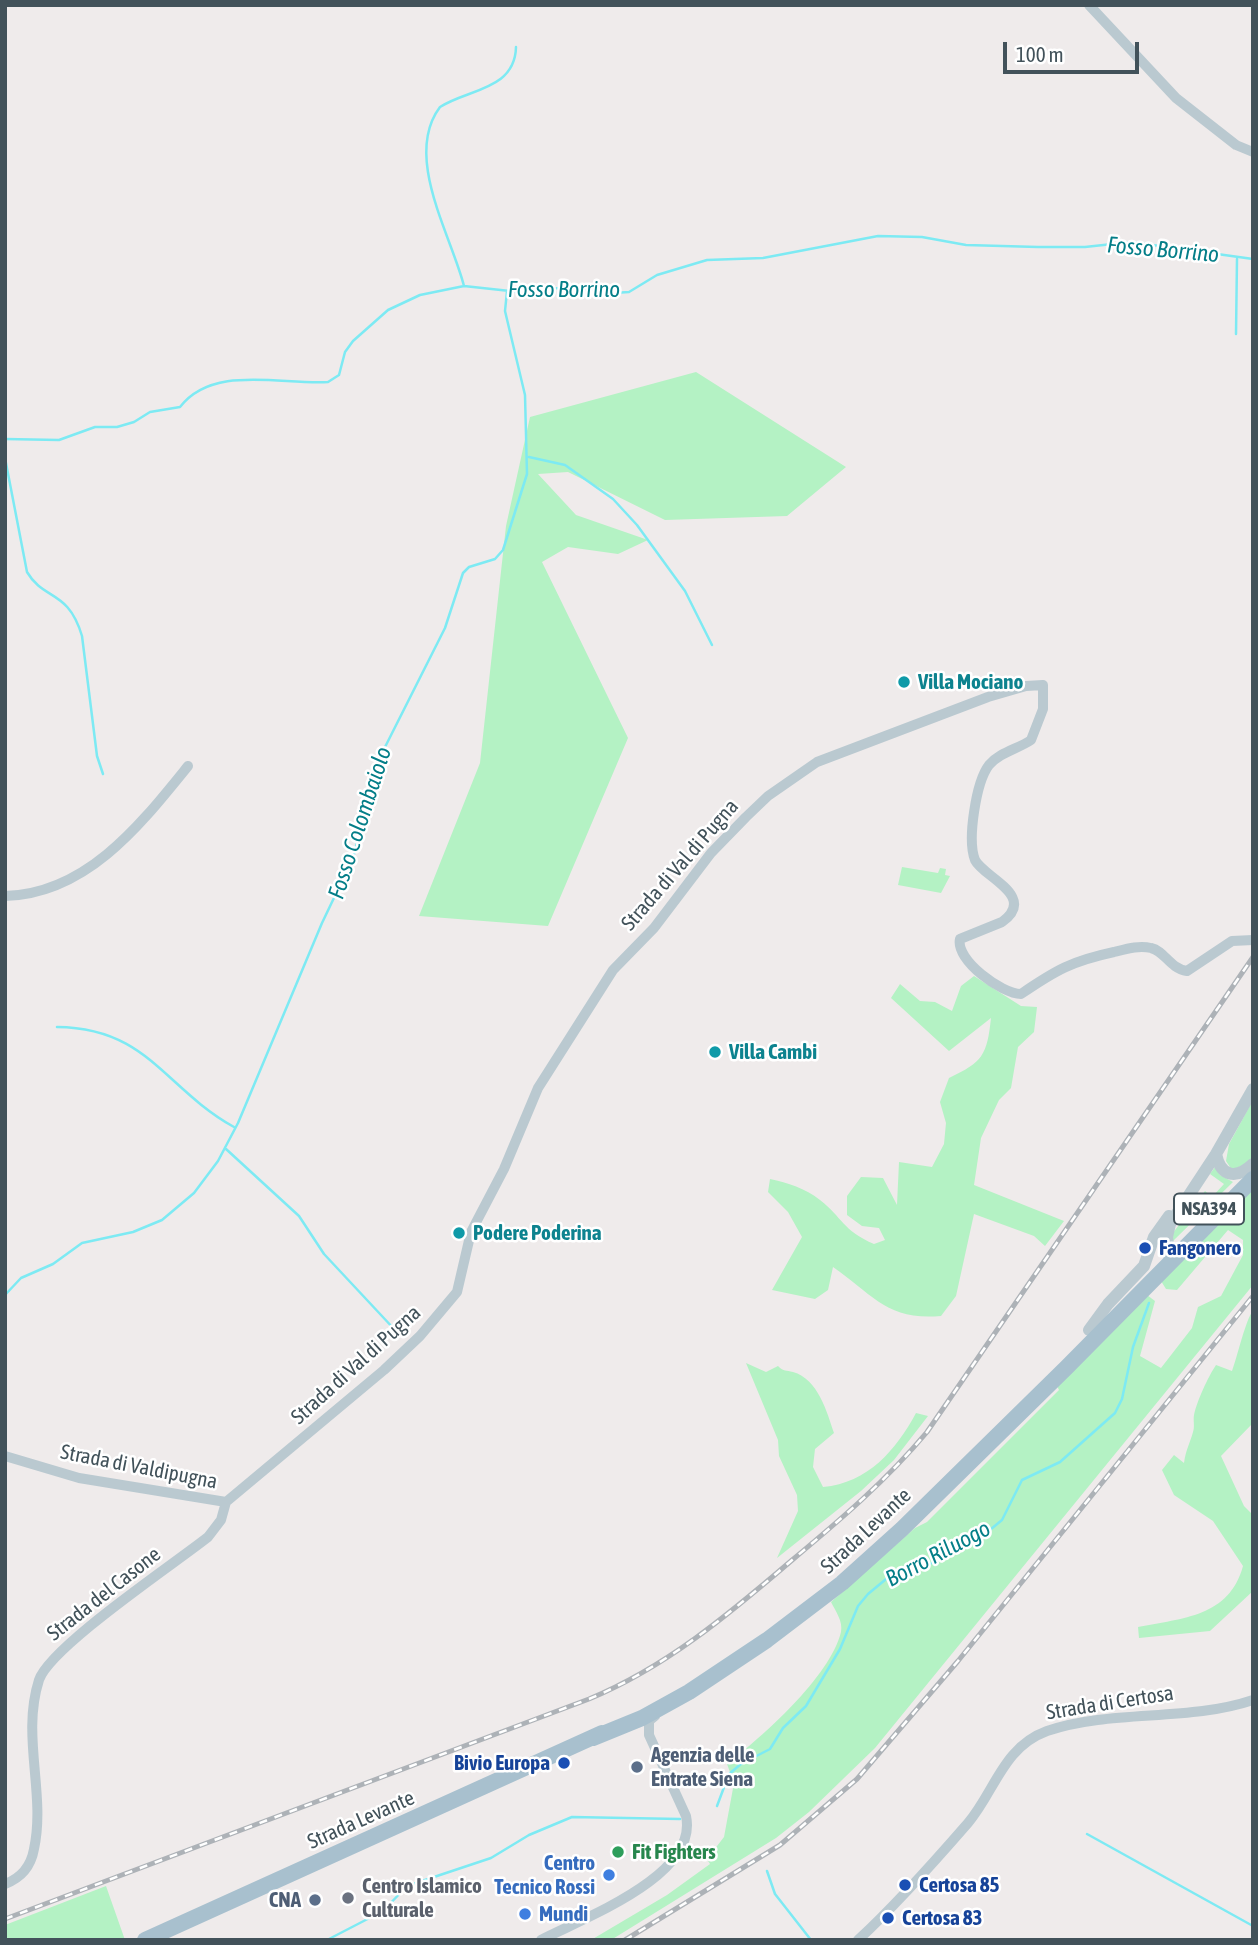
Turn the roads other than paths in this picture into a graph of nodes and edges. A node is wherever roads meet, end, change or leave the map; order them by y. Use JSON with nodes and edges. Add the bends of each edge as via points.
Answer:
{"nodes":[{"id":1,"x":1089,"y":5,"type":"edge"},
{"id":2,"x":1253,"y":152,"type":"edge"},
{"id":3,"x":188,"y":766,"type":"dead end"},
{"id":4,"x":5,"y":896,"type":"edge"},
{"id":5,"x":1253,"y":940,"type":"edge"},
{"id":6,"x":1253,"y":1089,"type":"edge"},
{"id":7,"x":1216,"y":1154,"type":"junction"},
{"id":8,"x":1253,"y":1164,"type":"edge"},
{"id":9,"x":1253,"y":1170,"type":"edge"},
{"id":10,"x":1253,"y":1179,"type":"edge"},
{"id":11,"x":1162,"y":1253,"type":"junction"},
{"id":12,"x":1043,"y":1388,"type":"junction"},
{"id":13,"x":5,"y":1455,"type":"edge"},
{"id":14,"x":226,"y":1502,"type":"junction"},
{"id":15,"x":700,"y":1683,"type":"junction"},
{"id":16,"x":674,"y":1700,"type":"junction"},
{"id":17,"x":1253,"y":1700,"type":"edge"},
{"id":18,"x":599,"y":1737,"type":"junction"},
{"id":19,"x":651,"y":1744,"type":"junction"},
{"id":20,"x":5,"y":1884,"type":"edge"},
{"id":21,"x":145,"y":1940,"type":"edge"},
{"id":22,"x":541,"y":1940,"type":"edge"},
{"id":23,"x":858,"y":1940,"type":"edge"}],
"edges":[{"from":1,"to":2,"type":"street","via":[[1176,98],[1236,145]]},
{"from":3,"to":4,"type":"street","via":[[136,831],[105,855],[50,890]]},
{"from":5,"to":14,"type":"street","name":"Strada di Val di Pugna","via":[[1232,941],[1187,971],[1177,969],[1150,948],[1074,961],[1021,994],[1002,988],[963,955],[960,939],[1008,918],[1011,893],[976,862],[974,815],[982,779],[995,759],[1031,740],[1043,709],[1043,685],[988,697],[817,762],[746,817],[613,970],[530,1103],[504,1169],[471,1232],[461,1282],[446,1307],[384,1370]]},
{"from":6,"to":7,"type":"street"},
{"from":7,"to":8,"type":"street","via":[[1230,1175],[1241,1175]]},
{"from":7,"to":11,"type":"street","via":[[1170,1224]]},
{"from":9,"to":11,"type":"main road","number":"NSA394"},
{"from":10,"to":11,"type":"main road","number":"NSA394"},
{"from":11,"to":12,"type":"main road","name":"Strada Levante"},
{"from":11,"to":12,"type":"main road","name":"Strada Levante"},
{"from":12,"to":15,"type":"main road","name":"Strada Levante","via":[[863,1565],[767,1640]]},
{"from":13,"to":14,"type":"street","name":"Strada di Valdipugna","via":[[79,1478]]},
{"from":14,"to":20,"type":"street","name":"Strada del Casone","via":[[221,1520],[208,1537],[49,1662],[35,1694],[32,1725],[34,1849],[20,1876]]},
{"from":15,"to":16,"type":"main road","name":"Strada Levante"},
{"from":15,"to":18,"type":"main road","name":"Strada Levante"},
{"from":16,"to":18,"type":"main road","name":"Strada Levante"},
{"from":16,"to":19,"type":"street","via":[[649,1721]]},
{"from":17,"to":23,"type":"street","name":"Strada di Certosa","via":[[1227,1708],[1082,1723],[1030,1739],[998,1773],[967,1824]]},
{"from":18,"to":19,"type":"street","via":[[634,1728]]},
{"from":18,"to":21,"type":"main road","name":"Strada Levante"},
{"from":19,"to":22,"type":"street","via":[[686,1816],[688,1834],[682,1848],[652,1881]]}]}
